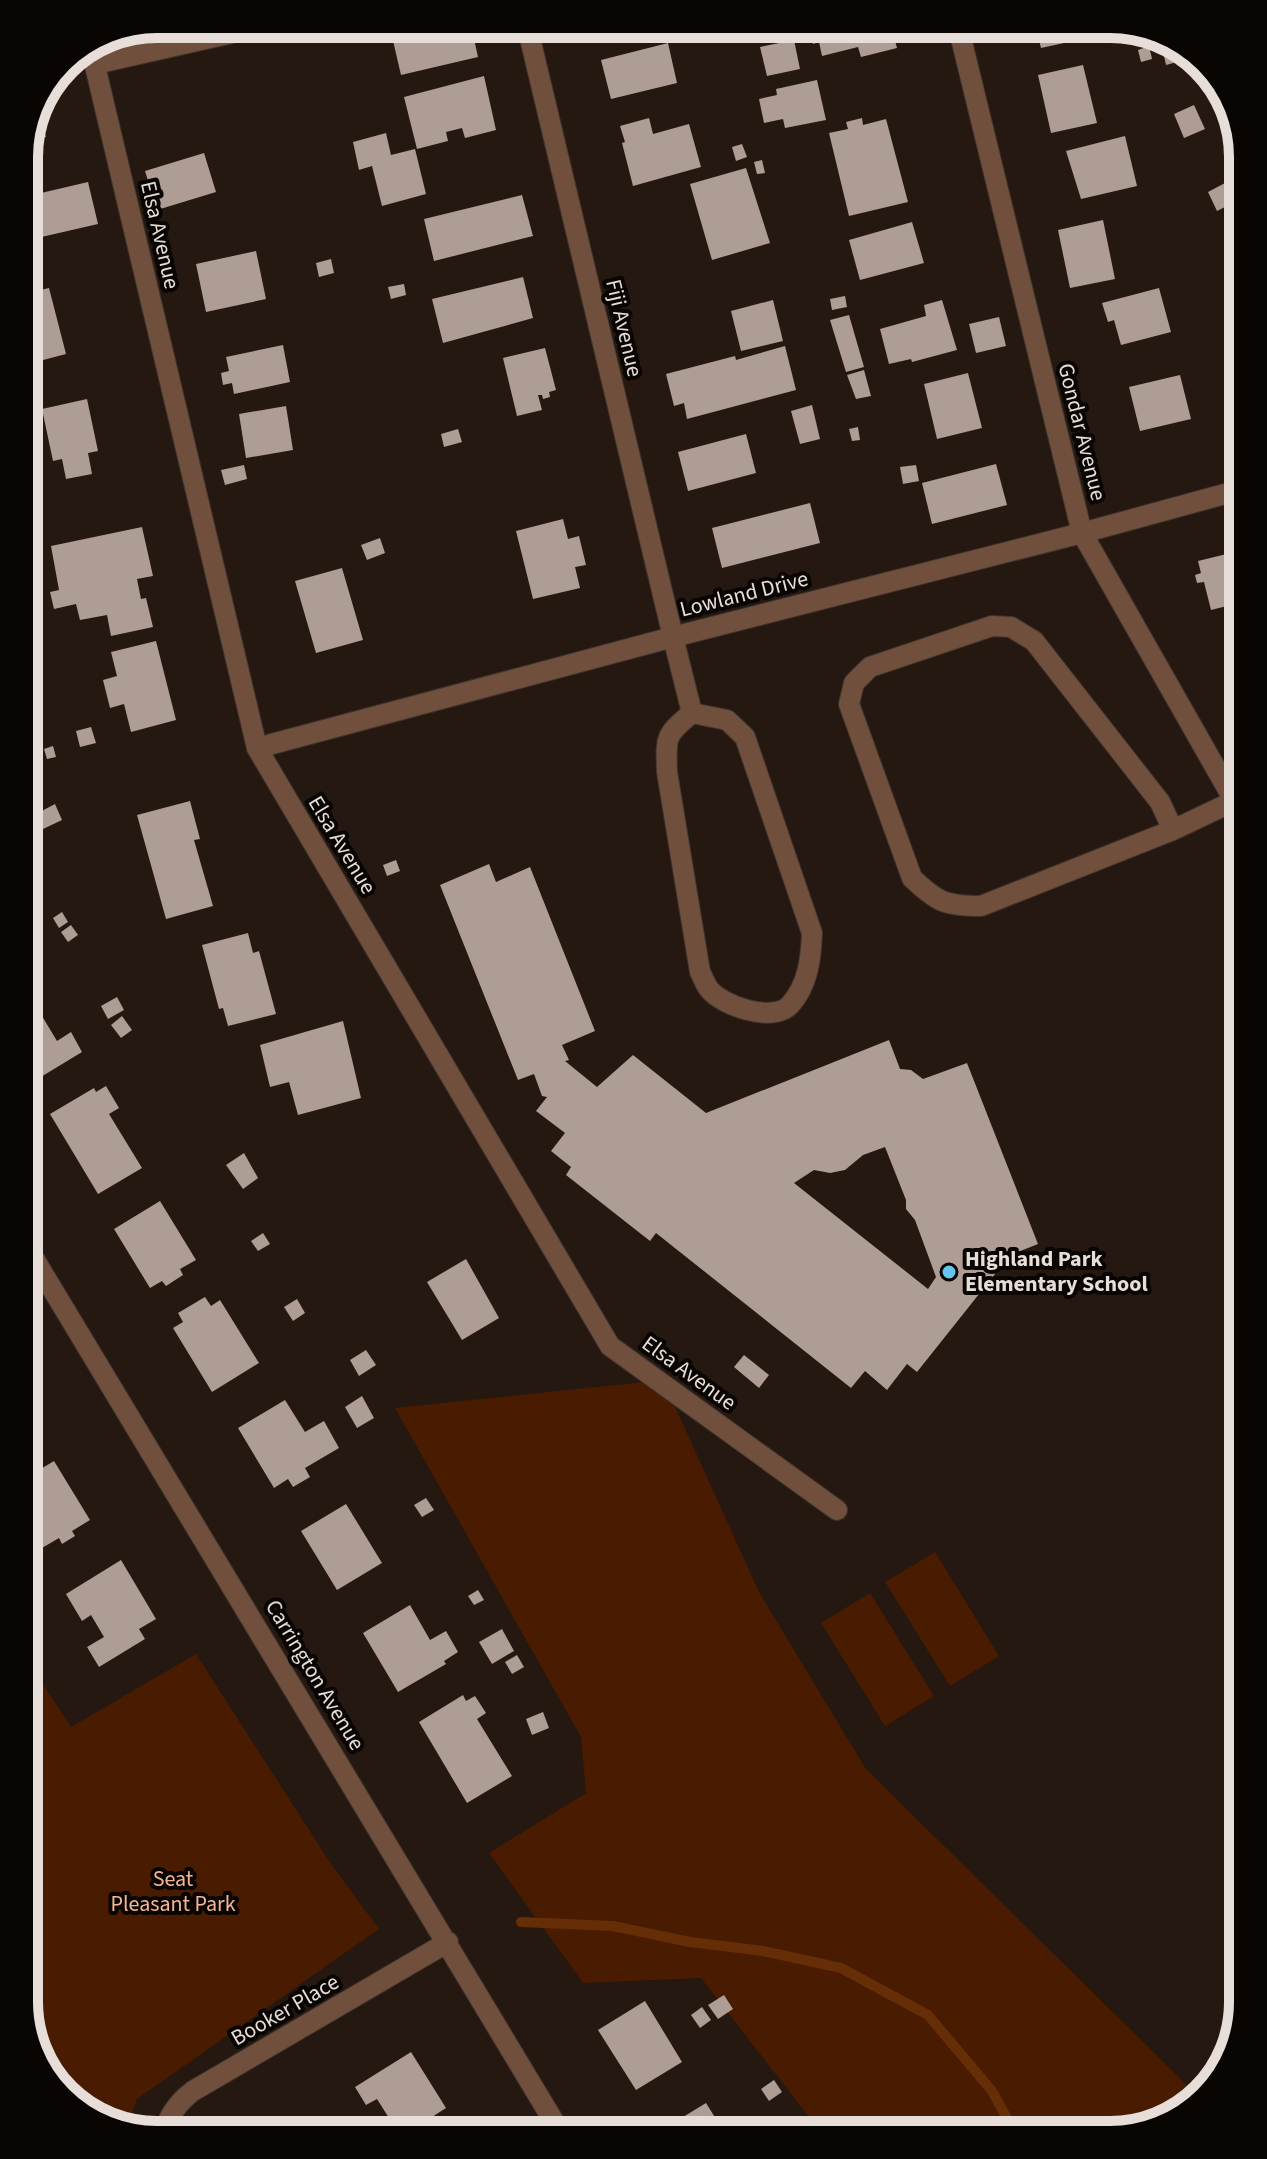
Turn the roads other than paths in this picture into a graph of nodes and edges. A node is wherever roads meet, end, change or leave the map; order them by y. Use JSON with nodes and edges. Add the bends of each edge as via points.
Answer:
{"nodes":[{"id":1,"x":200,"y":38,"type":"edge"},
{"id":2,"x":530,"y":38,"type":"edge"},
{"id":3,"x":961,"y":38,"type":"edge"},
{"id":4,"x":99,"y":54,"type":"edge"},
{"id":5,"x":93,"y":57,"type":"edge"},
{"id":6,"x":1229,"y":493,"type":"edge"},
{"id":7,"x":1082,"y":533,"type":"junction"},
{"id":8,"x":673,"y":637,"type":"junction"},
{"id":9,"x":692,"y":713,"type":"junction"},
{"id":10,"x":257,"y":748,"type":"junction"},
{"id":11,"x":1229,"y":791,"type":"edge"},
{"id":12,"x":1229,"y":812,"type":"edge"},
{"id":13,"x":1173,"y":830,"type":"junction"},
{"id":14,"x":38,"y":1265,"type":"edge"},
{"id":15,"x":837,"y":1510,"type":"dead end"},
{"id":16,"x":448,"y":1942,"type":"junction"},
{"id":17,"x":167,"y":2121,"type":"edge"},
{"id":18,"x":554,"y":2121,"type":"edge"}],
"edges":[{"from":1,"to":4,"type":"street"},
{"from":2,"to":8,"type":"street","name":"Fiji Avenue"},
{"from":3,"to":7,"type":"street","name":"Gondar Avenue"},
{"from":5,"to":10,"type":"street","name":"Elsa Avenue"},
{"from":6,"to":7,"type":"street","name":"Lowland Drive"},
{"from":7,"to":8,"type":"street","name":"Lowland Drive"},
{"from":7,"to":11,"type":"street","name":"Gondar Avenue"},
{"from":8,"to":9,"type":"street","name":"Fiji Avenue"},
{"from":8,"to":10,"type":"street","name":"Lowland Drive"},
{"from":9,"to":9,"type":"street","via":[[666,739],[700,972],[710,991],[738,1008],[773,1014],[788,1007],[805,980],[812,933],[745,737],[727,720]]},
{"from":10,"to":15,"type":"street","name":"Elsa Avenue","via":[[610,1346]]},
{"from":12,"to":13,"type":"street"},
{"from":13,"to":13,"type":"street","via":[[981,906],[933,898],[912,878],[849,704],[854,683],[870,667],[992,626],[1011,627],[1034,641],[1160,802]]},
{"from":14,"to":16,"type":"street","name":"Carrington Avenue"},
{"from":16,"to":17,"type":"street","name":"Booker Place","via":[[193,2091]]},
{"from":16,"to":18,"type":"street","name":"Carrington Avenue"}]}
